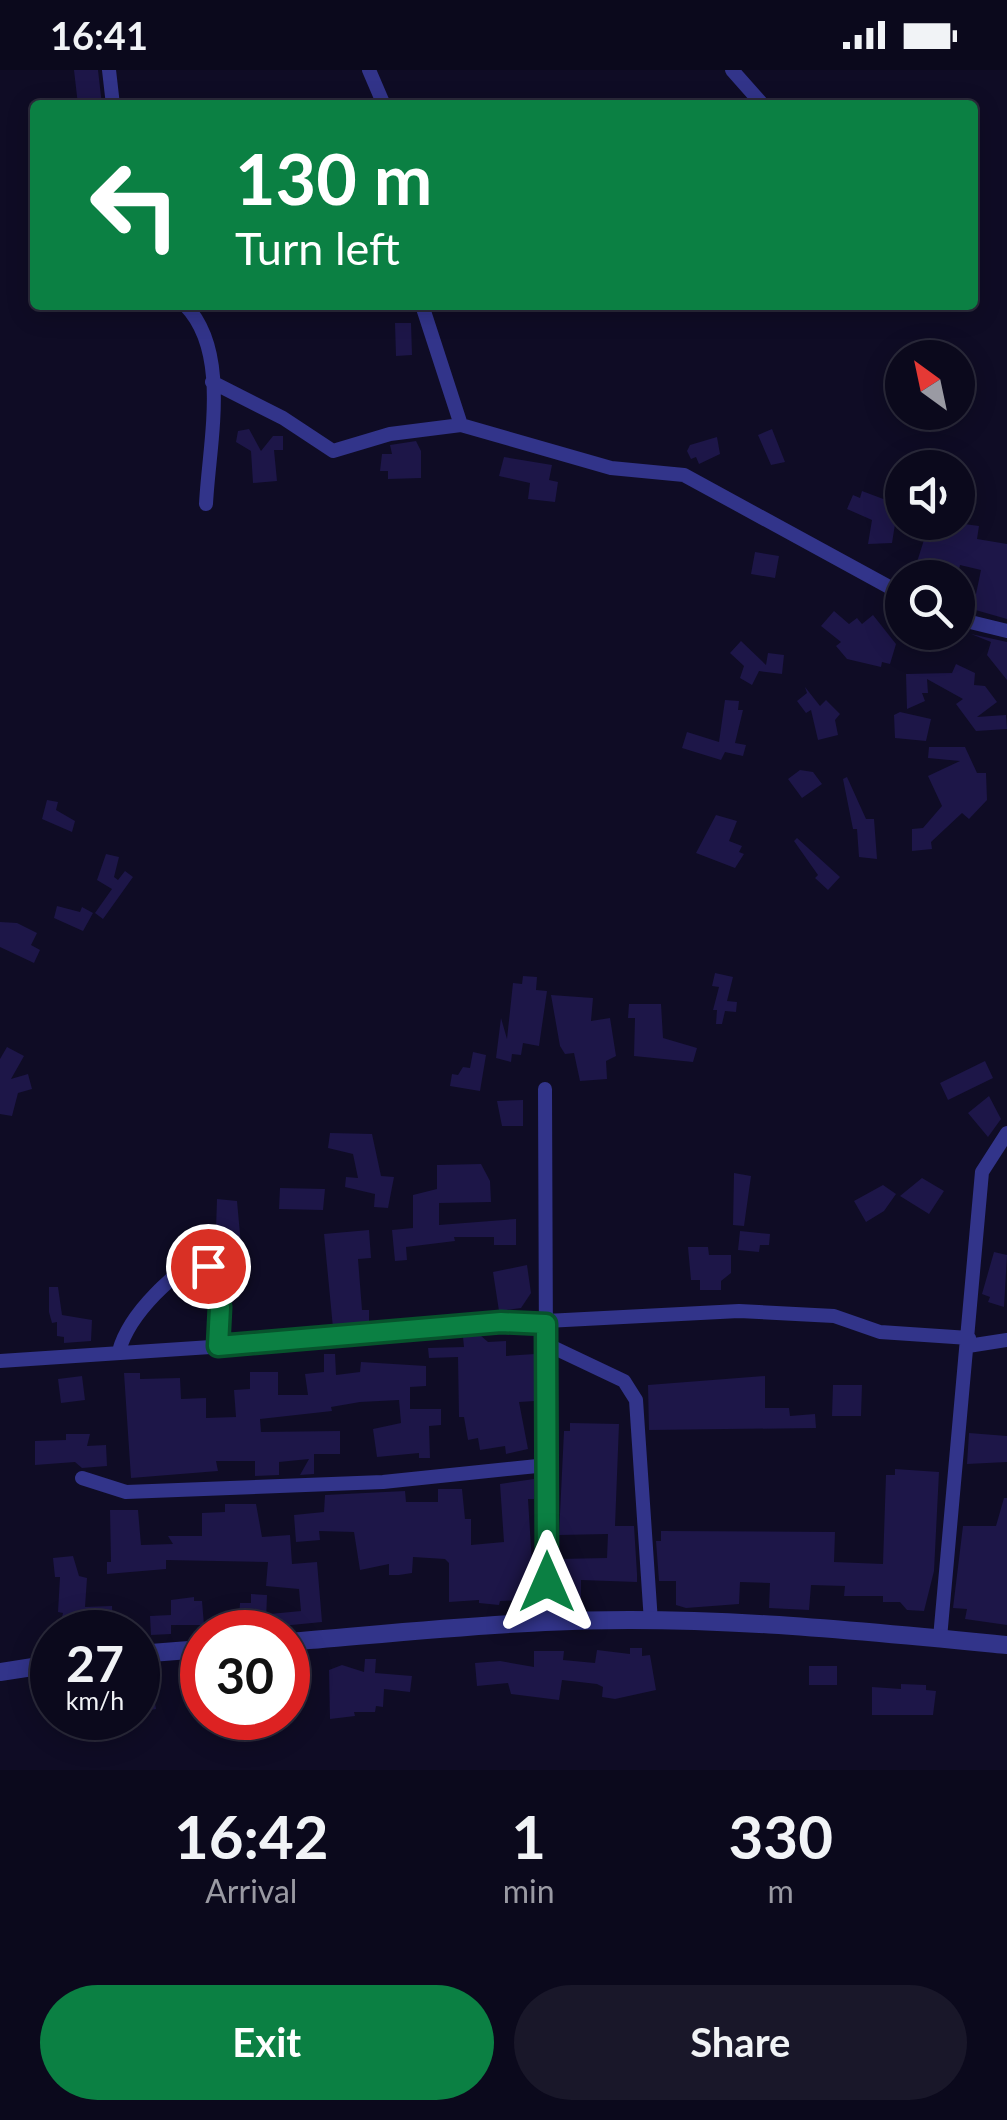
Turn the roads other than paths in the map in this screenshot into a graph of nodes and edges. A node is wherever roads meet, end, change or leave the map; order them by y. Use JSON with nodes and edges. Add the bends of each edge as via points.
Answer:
{"nodes":[{"id":1,"x":109,"y":70,"type":"edge"},
{"id":2,"x":369,"y":70,"type":"edge"},
{"id":3,"x":732,"y":70,"type":"edge"},
{"id":4,"x":112,"y":100,"type":"edge"},
{"id":5,"x":382,"y":100,"type":"edge"},
{"id":6,"x":759,"y":100,"type":"edge"},
{"id":7,"x":188,"y":310,"type":"edge"},
{"id":8,"x":424,"y":310,"type":"edge"},
{"id":9,"x":212,"y":382,"type":"junction"},
{"id":10,"x":461,"y":424,"type":"junction"},
{"id":11,"x":206,"y":504,"type":"dead end"},
{"id":12,"x":885,"y":585,"type":"edge"},
{"id":13,"x":975,"y":623,"type":"edge"},
{"id":14,"x":1007,"y":631,"type":"edge"},
{"id":15,"x":545,"y":1088,"type":"dead end"},
{"id":16,"x":1007,"y":1134,"type":"edge"},
{"id":17,"x":216,"y":1242,"type":"dead end"},
{"id":18,"x":202,"y":1253,"type":"junction"},
{"id":19,"x":546,"y":1322,"type":"junction"},
{"id":20,"x":1007,"y":1340,"type":"edge"},
{"id":21,"x":968,"y":1342,"type":"junction"},
{"id":22,"x":546,"y":1344,"type":"junction"},
{"id":23,"x":218,"y":1346,"type":"junction"},
{"id":24,"x":119,"y":1352,"type":"junction"},
{"id":25,"x":0,"y":1361,"type":"edge"},
{"id":26,"x":547,"y":1465,"type":"junction"},
{"id":27,"x":82,"y":1478,"type":"dead end"},
{"id":28,"x":547,"y":1622,"type":"junction"},
{"id":29,"x":650,"y":1622,"type":"junction"},
{"id":30,"x":940,"y":1638,"type":"junction"},
{"id":31,"x":310,"y":1640,"type":"edge"},
{"id":32,"x":1007,"y":1645,"type":"edge"},
{"id":33,"x":30,"y":1667,"type":"edge"},
{"id":34,"x":0,"y":1672,"type":"edge"}],
"edges":[{"from":1,"to":4,"type":"street"},
{"from":2,"to":5,"type":"street"},
{"from":3,"to":6,"type":"street"},
{"from":7,"to":9,"type":"street","via":[[208,339]]},
{"from":8,"to":10,"type":"street"},
{"from":9,"to":10,"type":"street","via":[[333,451]]},
{"from":9,"to":11,"type":"street"},
{"from":10,"to":12,"type":"street","via":[[611,468],[684,475]]},
{"from":13,"to":14,"type":"street"},
{"from":15,"to":19,"type":"street"},
{"from":16,"to":21,"type":"street","via":[[982,1172]]},
{"from":17,"to":18,"type":"street"},
{"from":18,"to":23,"type":"street","via":[[220,1307]]},
{"from":18,"to":24,"type":"street","via":[[134,1320]]},
{"from":19,"to":21,"type":"street","via":[[739,1311],[834,1316],[880,1332]]},
{"from":19,"to":22,"type":"street"},
{"from":19,"to":23,"type":"street"},
{"from":20,"to":21,"type":"street"},
{"from":21,"to":30,"type":"street"},
{"from":22,"to":26,"type":"street"},
{"from":22,"to":29,"type":"street","via":[[624,1382],[636,1400]]},
{"from":23,"to":24,"type":"street"},
{"from":24,"to":25,"type":"street"},
{"from":26,"to":27,"type":"street","via":[[383,1482],[126,1492]]},
{"from":26,"to":28,"type":"street"},
{"from":28,"to":29,"type":"street"},
{"from":28,"to":31,"type":"street"},
{"from":29,"to":30,"type":"street"},
{"from":30,"to":32,"type":"street"},
{"from":33,"to":34,"type":"street"}]}
